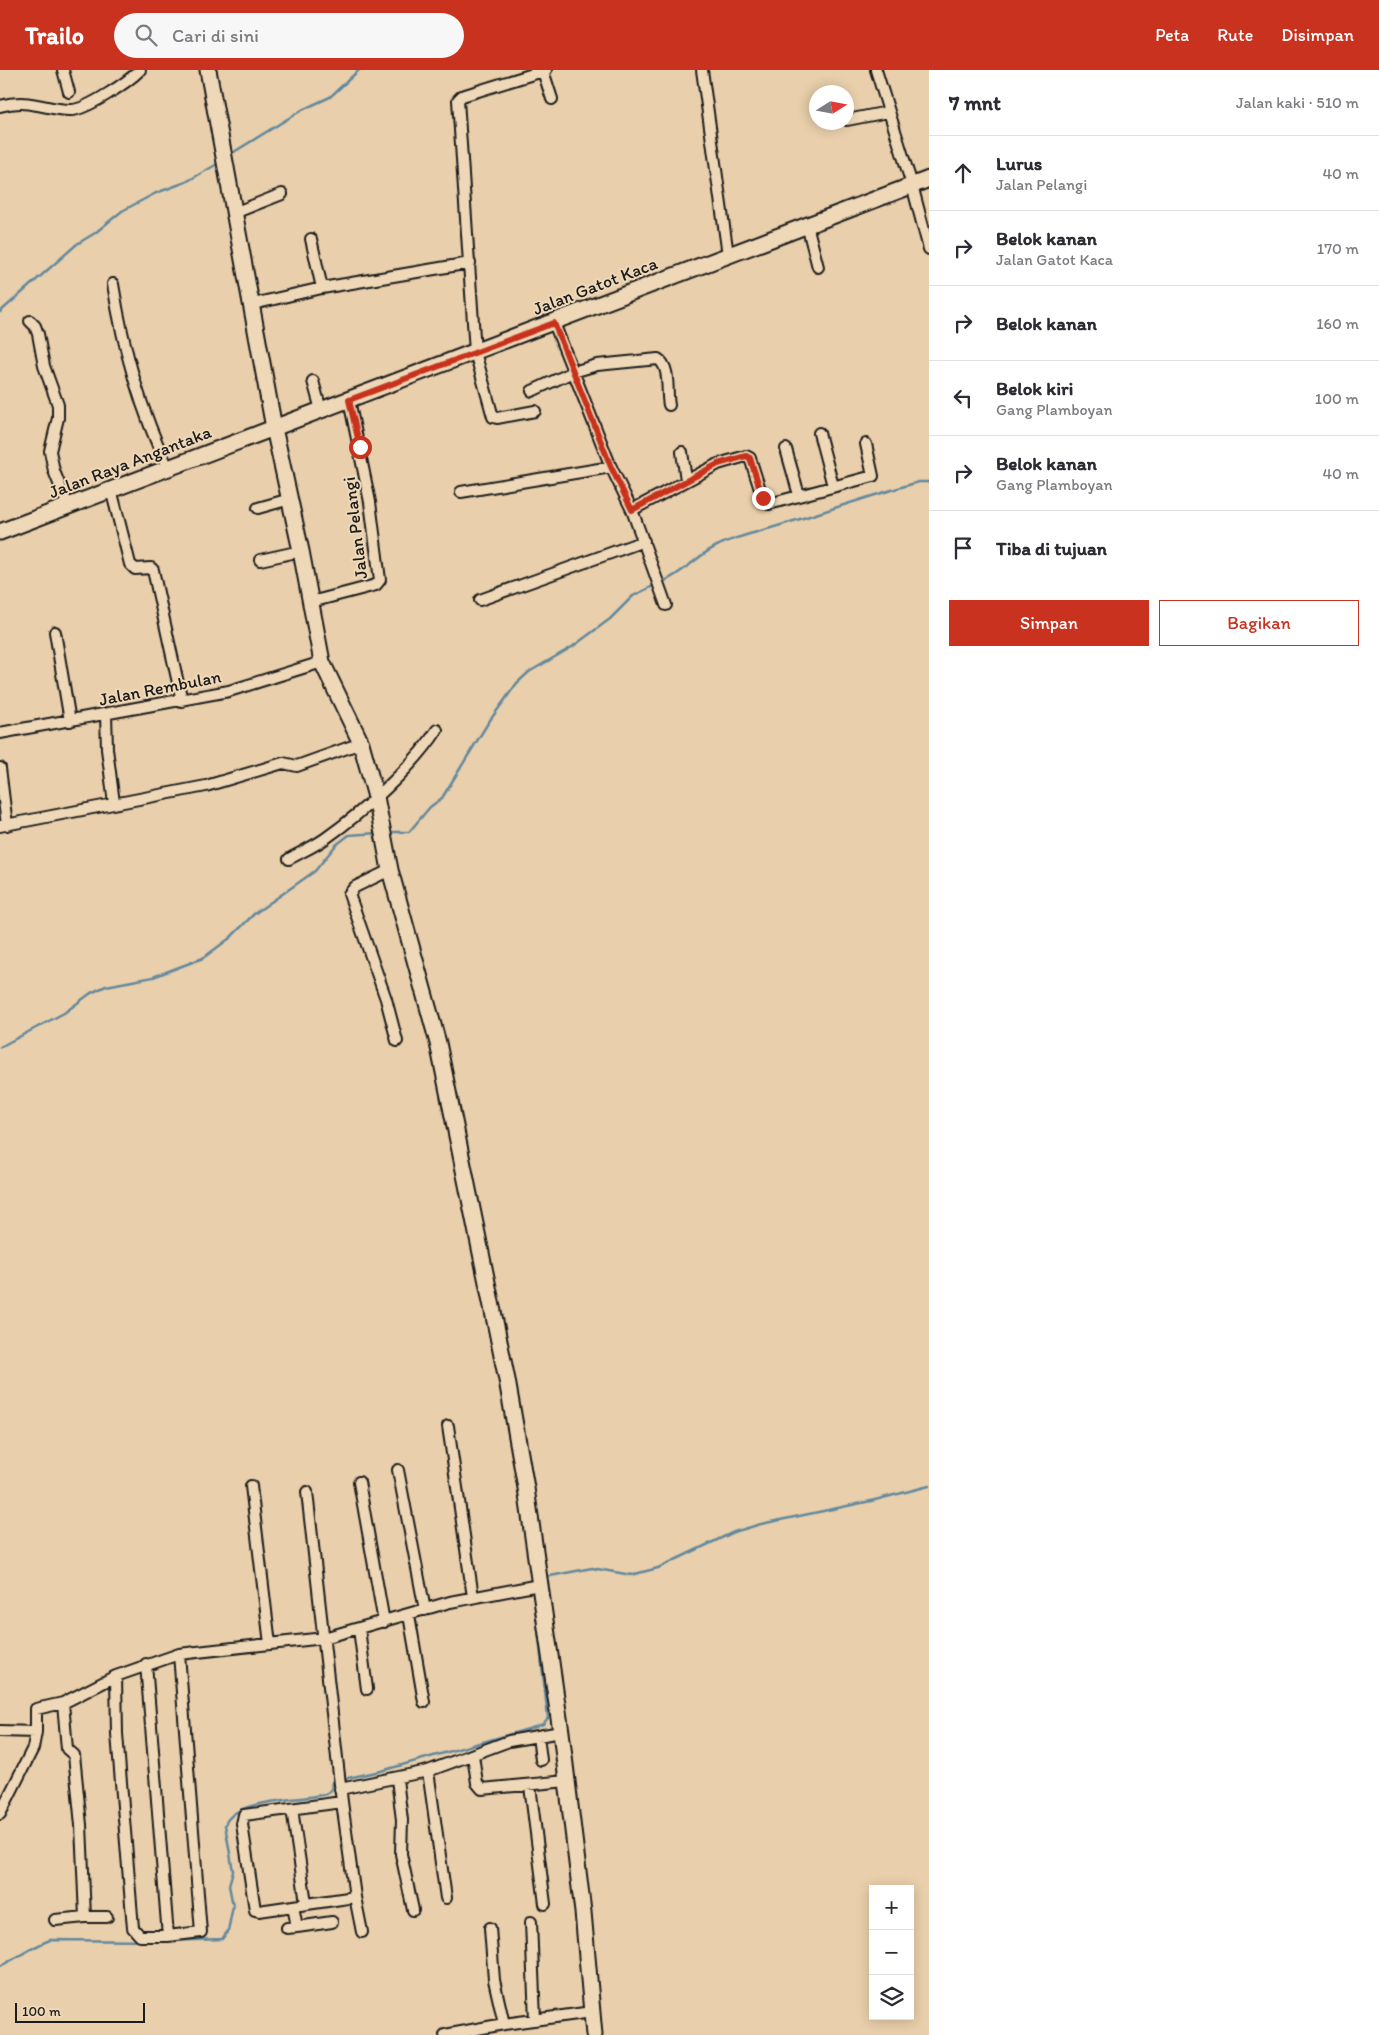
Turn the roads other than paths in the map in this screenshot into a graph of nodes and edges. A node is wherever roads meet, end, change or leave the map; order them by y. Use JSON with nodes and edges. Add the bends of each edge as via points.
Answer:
{"nodes":[{"id":1,"x":62,"y":70,"type":"edge"},
{"id":2,"x":140,"y":70,"type":"edge"},
{"id":3,"x":208,"y":70,"type":"edge"},
{"id":4,"x":702,"y":70,"type":"edge"},
{"id":5,"x":876,"y":70,"type":"edge"},
{"id":6,"x":545,"y":71,"type":"edge"},
{"id":7,"x":69,"y":92,"type":"dead end"},
{"id":8,"x":552,"y":99,"type":"dead end"},
{"id":9,"x":0,"y":106,"type":"edge"},
{"id":10,"x":888,"y":112,"type":"junction"},
{"id":11,"x":854,"y":119,"type":"edge"},
{"id":12,"x":929,"y":179,"type":"edge"},
{"id":13,"x":912,"y":185,"type":"junction"},
{"id":14,"x":282,"y":194,"type":"dead end"},
{"id":15,"x":234,"y":213,"type":"junction"},
{"id":16,"x":806,"y":226,"type":"junction"},
{"id":17,"x":311,"y":239,"type":"dead end"},
{"id":18,"x":929,"y":249,"type":"edge"},
{"id":19,"x":728,"y":255,"type":"junction"},
{"id":20,"x":470,"y":263,"type":"junction"},
{"id":21,"x":818,"y":268,"type":"dead end"},
{"id":22,"x":113,"y":284,"type":"dead end"},
{"id":23,"x":322,"y":288,"type":"junction"},
{"id":24,"x":253,"y":304,"type":"junction"},
{"id":25,"x":30,"y":321,"type":"dead end"},
{"id":26,"x":554,"y":323,"type":"junction"},
{"id":27,"x":475,"y":352,"type":"junction"},
{"id":28,"x":573,"y":372,"type":"junction"},
{"id":29,"x":313,"y":381,"type":"dead end"},
{"id":30,"x":532,"y":391,"type":"dead end"},
{"id":31,"x":349,"y":400,"type":"junction"},
{"id":32,"x":669,"y":405,"type":"dead end"},
{"id":33,"x":321,"y":410,"type":"junction"},
{"id":34,"x":534,"y":411,"type":"dead end"},
{"id":35,"x":274,"y":428,"type":"junction"},
{"id":36,"x":819,"y":433,"type":"dead end"},
{"id":37,"x":866,"y":444,"type":"dead end"},
{"id":38,"x":786,"y":449,"type":"dead end"},
{"id":39,"x":682,"y":452,"type":"dead end"},
{"id":40,"x":611,"y":467,"type":"junction"},
{"id":41,"x":168,"y":468,"type":"junction"},
{"id":42,"x":686,"y":480,"type":"junction"},
{"id":43,"x":833,"y":486,"type":"junction"},
{"id":44,"x":111,"y":489,"type":"junction"},
{"id":45,"x":461,"y":492,"type":"dead end"},
{"id":46,"x":799,"y":495,"type":"junction"},
{"id":47,"x":290,"y":499,"type":"junction"},
{"id":48,"x":68,"y":506,"type":"junction"},
{"id":49,"x":258,"y":508,"type":"dead end"},
{"id":50,"x":632,"y":510,"type":"junction"},
{"id":51,"x":0,"y":532,"type":"edge"},
{"id":52,"x":644,"y":541,"type":"junction"},
{"id":53,"x":302,"y":552,"type":"junction"},
{"id":54,"x":260,"y":560,"type":"dead end"},
{"id":55,"x":480,"y":600,"type":"dead end"},
{"id":56,"x":311,"y":602,"type":"junction"},
{"id":57,"x":666,"y":605,"type":"dead end"},
{"id":58,"x":55,"y":632,"type":"dead end"},
{"id":59,"x":322,"y":662,"type":"junction"},
{"id":60,"x":182,"y":701,"type":"junction"},
{"id":61,"x":106,"y":714,"type":"junction"},
{"id":62,"x":70,"y":721,"type":"junction"},
{"id":63,"x":437,"y":730,"type":"dead end"},
{"id":64,"x":0,"y":733,"type":"edge"},
{"id":65,"x":361,"y":743,"type":"junction"},
{"id":66,"x":0,"y":768,"type":"edge"},
{"id":67,"x":376,"y":797,"type":"junction"},
{"id":68,"x":114,"y":803,"type":"junction"},
{"id":69,"x":4,"y":825,"type":"edge"},
{"id":70,"x":289,"y":859,"type":"dead end"},
{"id":71,"x":390,"y":870,"type":"junction"},
{"id":72,"x":397,"y":1041,"type":"dead end"},
{"id":73,"x":448,"y":1426,"type":"dead end"},
{"id":74,"x":398,"y":1470,"type":"dead end"},
{"id":75,"x":359,"y":1482,"type":"dead end"},
{"id":76,"x":250,"y":1486,"type":"dead end"},
{"id":77,"x":307,"y":1492,"type":"dead end"},
{"id":78,"x":539,"y":1585,"type":"junction"},
{"id":79,"x":473,"y":1597,"type":"junction"},
{"id":80,"x":425,"y":1610,"type":"junction"},
{"id":81,"x":409,"y":1615,"type":"junction"},
{"id":82,"x":384,"y":1622,"type":"junction"},
{"id":83,"x":359,"y":1629,"type":"junction"},
{"id":84,"x":324,"y":1638,"type":"junction"},
{"id":85,"x":270,"y":1644,"type":"junction"},
{"id":86,"x":179,"y":1654,"type":"junction"},
{"id":87,"x":146,"y":1664,"type":"junction"},
{"id":88,"x":116,"y":1676,"type":"junction"},
{"id":89,"x":367,"y":1689,"type":"dead end"},
{"id":90,"x":424,"y":1702,"type":"dead end"},
{"id":91,"x":63,"y":1703,"type":"junction"},
{"id":92,"x":0,"y":1731,"type":"edge"},
{"id":93,"x":36,"y":1732,"type":"junction"},
{"id":94,"x":560,"y":1732,"type":"junction"},
{"id":95,"x":538,"y":1736,"type":"junction"},
{"id":96,"x":472,"y":1755,"type":"junction"},
{"id":97,"x":541,"y":1760,"type":"dead end"},
{"id":98,"x":428,"y":1771,"type":"junction"},
{"id":99,"x":397,"y":1779,"type":"junction"},
{"id":100,"x":567,"y":1780,"type":"junction"},
{"id":101,"x":530,"y":1786,"type":"junction"},
{"id":102,"x":340,"y":1789,"type":"junction"},
{"id":103,"x":342,"y":1802,"type":"junction"},
{"id":104,"x":292,"y":1809,"type":"junction"},
{"id":105,"x":0,"y":1814,"type":"edge"},
{"id":106,"x":356,"y":1896,"type":"junction"},
{"id":107,"x":446,"y":1898,"type":"dead end"},
{"id":108,"x":306,"y":1903,"type":"junction"},
{"id":109,"x":545,"y":1904,"type":"dead end"},
{"id":110,"x":293,"y":1906,"type":"junction"},
{"id":111,"x":413,"y":1910,"type":"dead end"},
{"id":112,"x":84,"y":1917,"type":"junction"},
{"id":113,"x":107,"y":1917,"type":"dead end"},
{"id":114,"x":55,"y":1920,"type":"dead end"},
{"id":115,"x":332,"y":1922,"type":"dead end"},
{"id":116,"x":531,"y":1922,"type":"dead end"},
{"id":117,"x":490,"y":1928,"type":"dead end"},
{"id":118,"x":362,"y":1932,"type":"dead end"},
{"id":119,"x":168,"y":1936,"type":"junction"},
{"id":120,"x":592,"y":2012,"type":"junction"},
{"id":121,"x":535,"y":2020,"type":"junction"},
{"id":122,"x":504,"y":2024,"type":"junction"},
{"id":123,"x":445,"y":2035,"type":"edge"},
{"id":124,"x":594,"y":2035,"type":"edge"}],
"edges":[{"from":1,"to":7,"type":"street"},
{"from":2,"to":9,"type":"street","via":[[116,89],[77,110],[24,102]]},
{"from":3,"to":15,"type":"main road"},
{"from":4,"to":19,"type":"street"},
{"from":5,"to":10,"type":"street"},
{"from":6,"to":8,"type":"street"},
{"from":6,"to":20,"type":"street","via":[[459,99]]},
{"from":10,"to":11,"type":"street"},
{"from":10,"to":13,"type":"street"},
{"from":12,"to":13,"type":"main road","name":"Jalan Gatot Kaca"},
{"from":13,"to":16,"type":"main road","name":"Jalan Gatot Kaca"},
{"from":13,"to":18,"type":"street"},
{"from":14,"to":15,"type":"street"},
{"from":15,"to":24,"type":"main road"},
{"from":16,"to":19,"type":"main road","name":"Jalan Gatot Kaca"},
{"from":16,"to":21,"type":"street"},
{"from":17,"to":23,"type":"street"},
{"from":19,"to":26,"type":"main road","name":"Jalan Gatot Kaca"},
{"from":20,"to":23,"type":"street"},
{"from":20,"to":27,"type":"street"},
{"from":22,"to":41,"type":"street","via":[[134,383]]},
{"from":23,"to":24,"type":"street"},
{"from":24,"to":35,"type":"main road"},
{"from":25,"to":48,"type":"street","via":[[38,334],[44,366],[58,405],[51,457]]},
{"from":26,"to":27,"type":"main road","name":"Jalan Gatot Kaca"},
{"from":26,"to":28,"type":"street"},
{"from":27,"to":31,"type":"main road","name":"Jalan Gatot Kaca"},
{"from":27,"to":34,"type":"street","via":[[493,416]]},
{"from":28,"to":30,"type":"street"},
{"from":28,"to":32,"type":"street","via":[[609,363],[658,359],[666,372]]},
{"from":28,"to":40,"type":"street"},
{"from":29,"to":33,"type":"street"},
{"from":31,"to":33,"type":"main road","name":"Jalan Gatot Kaca"},
{"from":31,"to":56,"type":"street","name":"Jalan Pelangi","via":[[370,502],[380,580],[376,585]]},
{"from":33,"to":35,"type":"main road","name":"Jalan Gatot Kaca"},
{"from":35,"to":41,"type":"main road","name":"Jalan Raya Angantaka"},
{"from":35,"to":47,"type":"main road"},
{"from":36,"to":43,"type":"street"},
{"from":37,"to":43,"type":"street","via":[[874,476]]},
{"from":38,"to":46,"type":"street"},
{"from":39,"to":42,"type":"street"},
{"from":40,"to":45,"type":"street"},
{"from":40,"to":50,"type":"street"},
{"from":41,"to":44,"type":"main road","name":"Jalan Raya Angantaka"},
{"from":42,"to":46,"type":"street","via":[[718,464],[746,456],[750,458],[767,504]]},
{"from":42,"to":50,"type":"street"},
{"from":43,"to":46,"type":"street"},
{"from":44,"to":48,"type":"main road","name":"Jalan Raya Angantaka"},
{"from":44,"to":60,"type":"street","via":[[130,564],[135,569],[153,570]]},
{"from":47,"to":49,"type":"street"},
{"from":47,"to":53,"type":"main road"},
{"from":48,"to":51,"type":"main road","name":"Jalan Raya Angantaka"},
{"from":50,"to":52,"type":"street"},
{"from":52,"to":55,"type":"street"},
{"from":52,"to":57,"type":"street"},
{"from":53,"to":54,"type":"street"},
{"from":53,"to":56,"type":"main road"},
{"from":56,"to":59,"type":"main road"},
{"from":58,"to":62,"type":"street"},
{"from":59,"to":60,"type":"street","name":"Jalan Rembulan","via":[[230,691]]},
{"from":59,"to":65,"type":"main road"},
{"from":60,"to":61,"type":"street","name":"Jalan Rembulan"},
{"from":61,"to":62,"type":"street","name":"Jalan Rembulan"},
{"from":61,"to":68,"type":"street"},
{"from":62,"to":64,"type":"street","name":"Jalan Rembulan"},
{"from":63,"to":67,"type":"street","via":[[424,750]]},
{"from":65,"to":67,"type":"main road"},
{"from":65,"to":68,"type":"street","via":[[297,766],[283,763],[206,786]]},
{"from":66,"to":69,"type":"street"},
{"from":67,"to":70,"type":"street","via":[[326,839]]},
{"from":67,"to":71,"type":"main road"},
{"from":68,"to":69,"type":"street"},
{"from":71,"to":72,"type":"street","via":[[355,887],[349,894],[386,999]]},
{"from":71,"to":78,"type":"main road","via":[[438,1043],[462,1158],[507,1380]]},
{"from":73,"to":79,"type":"street"},
{"from":74,"to":80,"type":"street"},
{"from":75,"to":82,"type":"street"},
{"from":76,"to":85,"type":"street"},
{"from":77,"to":84,"type":"street"},
{"from":78,"to":79,"type":"street"},
{"from":78,"to":94,"type":"main road"},
{"from":79,"to":80,"type":"street"},
{"from":80,"to":81,"type":"street"},
{"from":81,"to":82,"type":"street"},
{"from":81,"to":90,"type":"street"},
{"from":82,"to":83,"type":"street"},
{"from":83,"to":84,"type":"street"},
{"from":83,"to":89,"type":"street"},
{"from":84,"to":85,"type":"street"},
{"from":84,"to":102,"type":"street"},
{"from":85,"to":86,"type":"street"},
{"from":86,"to":87,"type":"street"},
{"from":86,"to":119,"type":"street","via":[[202,1931]]},
{"from":87,"to":88,"type":"street"},
{"from":87,"to":119,"type":"street"},
{"from":88,"to":91,"type":"street"},
{"from":88,"to":119,"type":"street","via":[[117,1734],[133,1928],[140,1936]]},
{"from":91,"to":93,"type":"street","via":[[35,1710]]},
{"from":91,"to":112,"type":"street","via":[[67,1749],[74,1753],[81,1825]]},
{"from":92,"to":93,"type":"street"},
{"from":93,"to":105,"type":"street","via":[[33,1748]]},
{"from":94,"to":95,"type":"street"},
{"from":94,"to":100,"type":"main road"},
{"from":95,"to":96,"type":"street","via":[[509,1741]]},
{"from":95,"to":97,"type":"street"},
{"from":96,"to":98,"type":"street"},
{"from":96,"to":101,"type":"street","via":[[481,1789]]},
{"from":98,"to":99,"type":"street"},
{"from":98,"to":107,"type":"street"},
{"from":99,"to":102,"type":"street"},
{"from":99,"to":111,"type":"street","via":[[402,1820],[401,1854]]},
{"from":100,"to":101,"type":"street"},
{"from":100,"to":120,"type":"main road"},
{"from":101,"to":109,"type":"street"},
{"from":102,"to":103,"type":"street"},
{"from":103,"to":104,"type":"street"},
{"from":103,"to":106,"type":"street"},
{"from":104,"to":108,"type":"street"},
{"from":104,"to":110,"type":"street","via":[[247,1814],[242,1824],[255,1910]]},
{"from":106,"to":108,"type":"street"},
{"from":106,"to":118,"type":"street"},
{"from":108,"to":110,"type":"street"},
{"from":110,"to":115,"type":"street","via":[[292,1927]]},
{"from":112,"to":113,"type":"street"},
{"from":112,"to":114,"type":"street"},
{"from":116,"to":121,"type":"street"},
{"from":117,"to":122,"type":"street","via":[[494,1980]]},
{"from":120,"to":121,"type":"street"},
{"from":120,"to":124,"type":"main road"},
{"from":121,"to":122,"type":"street"},
{"from":122,"to":123,"type":"street"}]}
